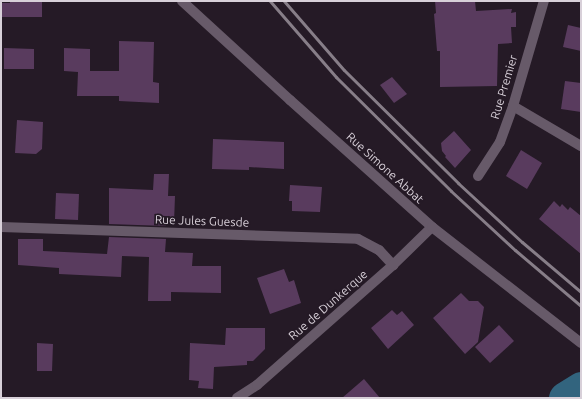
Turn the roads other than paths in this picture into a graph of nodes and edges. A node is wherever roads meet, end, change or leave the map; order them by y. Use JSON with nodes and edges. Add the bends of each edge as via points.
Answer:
{"nodes":[{"id":1,"x":182,"y":1,"type":"edge"},
{"id":2,"x":544,"y":1,"type":"edge"},
{"id":3,"x":513,"y":106,"type":"junction"},
{"id":4,"x":581,"y":146,"type":"edge"},
{"id":5,"x":478,"y":176,"type":"dead end"},
{"id":6,"x":1,"y":227,"type":"edge"},
{"id":7,"x":432,"y":227,"type":"junction"},
{"id":8,"x":393,"y":265,"type":"junction"},
{"id":9,"x":581,"y":343,"type":"edge"},
{"id":10,"x":237,"y":398,"type":"edge"}],
"edges":[{"from":1,"to":7,"type":"street","name":"Rue Simone Abbat"},
{"from":2,"to":3,"type":"street","name":"Rue Premier"},
{"from":3,"to":4,"type":"street"},
{"from":3,"to":5,"type":"street","name":"Rue Premier","via":[[500,142]]},
{"from":6,"to":8,"type":"street","name":"Rue Jules Guesde","via":[[358,239],[379,250]]},
{"from":7,"to":8,"type":"street","name":"Rue de Dunkerque"},
{"from":7,"to":9,"type":"street","name":"Rue Simone Abbat"},
{"from":8,"to":10,"type":"street","name":"Rue de Dunkerque","via":[[257,385]]}]}
